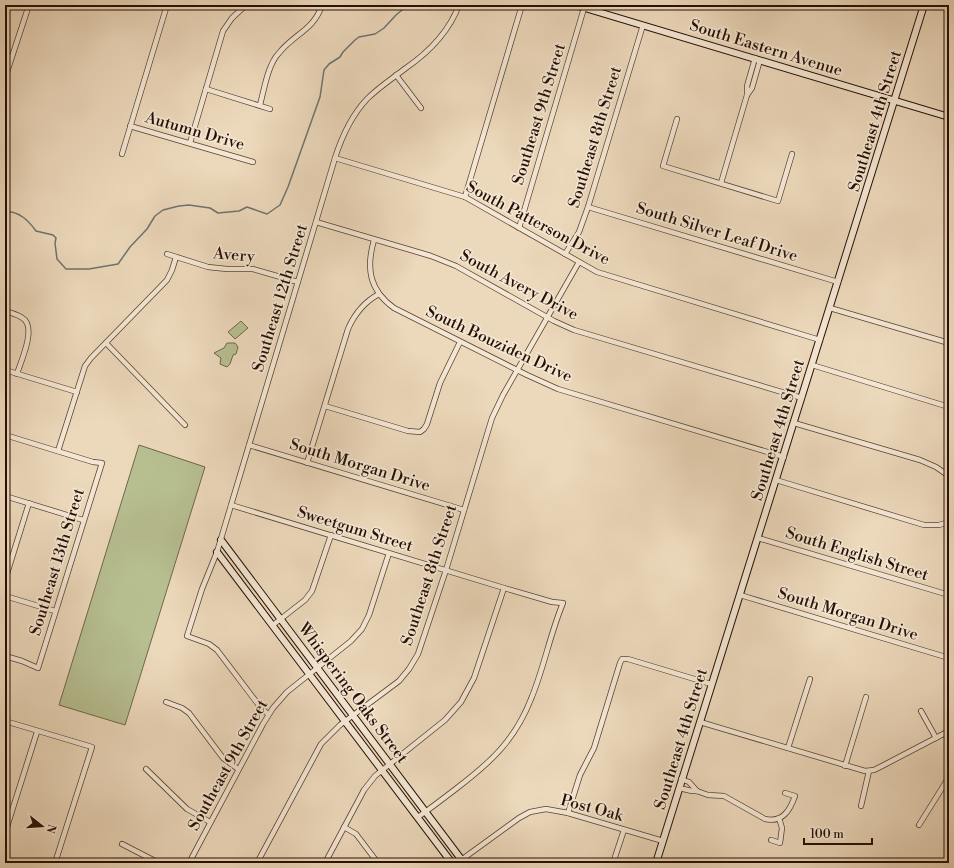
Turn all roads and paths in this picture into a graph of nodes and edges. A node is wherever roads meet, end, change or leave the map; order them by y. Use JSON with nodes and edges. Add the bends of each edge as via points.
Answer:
{"nodes":[{"id":1,"x":29,"y":5,"type":"edge"},
{"id":2,"x":167,"y":5,"type":"edge"},
{"id":3,"x":246,"y":5,"type":"edge"},
{"id":4,"x":322,"y":5,"type":"edge"},
{"id":5,"x":459,"y":5,"type":"edge"},
{"id":6,"x":522,"y":5,"type":"edge"},
{"id":7,"x":575,"y":5,"type":"edge"},
{"id":8,"x":924,"y":5,"type":"edge"},
{"id":9,"x":584,"y":8,"type":"junction"},
{"id":10,"x":643,"y":25,"type":"junction"},
{"id":11,"x":758,"y":59,"type":"junction"},
{"id":12,"x":396,"y":75,"type":"junction"},
{"id":13,"x":5,"y":78,"type":"edge"},
{"id":14,"x":206,"y":90,"type":"junction"},
{"id":15,"x":895,"y":101,"type":"junction"},
{"id":16,"x":260,"y":105,"type":"junction"},
{"id":17,"x":421,"y":108,"type":"dead end"},
{"id":18,"x":270,"y":109,"type":"dead end"},
{"id":19,"x":949,"y":117,"type":"edge"},
{"id":20,"x":677,"y":119,"type":"dead end"},
{"id":21,"x":130,"y":126,"type":"junction"},
{"id":22,"x":190,"y":143,"type":"junction"},
{"id":23,"x":122,"y":154,"type":"dead end"},
{"id":24,"x":792,"y":154,"type":"dead end"},
{"id":25,"x":335,"y":158,"type":"junction"},
{"id":26,"x":253,"y":162,"type":"dead end"},
{"id":27,"x":721,"y":183,"type":"junction"},
{"id":28,"x":465,"y":197,"type":"junction"},
{"id":29,"x":588,"y":207,"type":"junction"},
{"id":30,"x":316,"y":222,"type":"junction"},
{"id":31,"x":518,"y":228,"type":"junction"},
{"id":32,"x":374,"y":240,"type":"junction"},
{"id":33,"x":167,"y":254,"type":"dead end"},
{"id":34,"x":565,"y":254,"type":"junction"},
{"id":35,"x":176,"y":257,"type":"junction"},
{"id":36,"x":579,"y":262,"type":"junction"},
{"id":37,"x":298,"y":282,"type":"junction"},
{"id":38,"x":838,"y":282,"type":"junction"},
{"id":39,"x":379,"y":294,"type":"junction"},
{"id":40,"x":830,"y":308,"type":"junction"},
{"id":41,"x":5,"y":311,"type":"edge"},
{"id":42,"x":548,"y":317,"type":"junction"},
{"id":43,"x":820,"y":340,"type":"junction"},
{"id":44,"x":460,"y":342,"type":"junction"},
{"id":45,"x":106,"y":343,"type":"junction"},
{"id":46,"x":949,"y":343,"type":"edge"},
{"id":47,"x":812,"y":365,"type":"junction"},
{"id":48,"x":5,"y":370,"type":"edge"},
{"id":49,"x":517,"y":370,"type":"junction"},
{"id":50,"x":17,"y":374,"type":"junction"},
{"id":51,"x":77,"y":392,"type":"junction"},
{"id":52,"x":802,"y":398,"type":"junction"},
{"id":53,"x":325,"y":406,"type":"junction"},
{"id":54,"x":949,"y":407,"type":"edge"},
{"id":55,"x":794,"y":423,"type":"junction"},
{"id":56,"x":185,"y":425,"type":"dead end"},
{"id":57,"x":5,"y":434,"type":"edge"},
{"id":58,"x":249,"y":445,"type":"junction"},
{"id":59,"x":58,"y":451,"type":"junction"},
{"id":60,"x":784,"y":457,"type":"junction"},
{"id":61,"x":307,"y":463,"type":"junction"},
{"id":62,"x":949,"y":476,"type":"edge"},
{"id":63,"x":776,"y":480,"type":"junction"},
{"id":64,"x":5,"y":496,"type":"edge"},
{"id":65,"x":29,"y":503,"type":"junction"},
{"id":66,"x":231,"y":505,"type":"junction"},
{"id":67,"x":464,"y":510,"type":"junction"},
{"id":68,"x":83,"y":520,"type":"junction"},
{"id":69,"x":949,"y":522,"type":"edge"},
{"id":70,"x":331,"y":535,"type":"junction"},
{"id":71,"x":758,"y":538,"type":"junction"},
{"id":72,"x":221,"y":540,"type":"junction"},
{"id":73,"x":217,"y":552,"type":"junction"},
{"id":74,"x":388,"y":553,"type":"junction"},
{"id":75,"x":446,"y":570,"type":"junction"},
{"id":76,"x":5,"y":580,"type":"edge"},
{"id":77,"x":504,"y":588,"type":"junction"},
{"id":78,"x":740,"y":595,"type":"junction"},
{"id":79,"x":949,"y":595,"type":"edge"},
{"id":80,"x":5,"y":596,"type":"edge"},
{"id":81,"x":55,"y":611,"type":"junction"},
{"id":82,"x":281,"y":619,"type":"junction"},
{"id":83,"x":273,"y":625,"type":"junction"},
{"id":84,"x":5,"y":656,"type":"edge"},
{"id":85,"x":949,"y":658,"type":"edge"},
{"id":86,"x":317,"y":668,"type":"junction"},
{"id":87,"x":310,"y":673,"type":"junction"},
{"id":88,"x":810,"y":679,"type":"dead end"},
{"id":89,"x":712,"y":684,"type":"junction"},
{"id":90,"x":866,"y":697,"type":"dead end"},
{"id":91,"x":166,"y":702,"type":"dead end"},
{"id":92,"x":921,"y":711,"type":"dead end"},
{"id":93,"x":268,"y":714,"type":"junction"},
{"id":94,"x":353,"y":715,"type":"junction"},
{"id":95,"x":346,"y":721,"type":"junction"},
{"id":96,"x":5,"y":722,"type":"edge"},
{"id":97,"x":700,"y":722,"type":"junction"},
{"id":98,"x":949,"y":731,"type":"edge"},
{"id":99,"x":37,"y":732,"type":"junction"},
{"id":100,"x":936,"y":738,"type":"junction"},
{"id":101,"x":788,"y":748,"type":"junction"},
{"id":102,"x":390,"y":764,"type":"junction"},
{"id":103,"x":846,"y":766,"type":"junction"},
{"id":104,"x":146,"y":769,"type":"dead end"},
{"id":105,"x":238,"y":769,"type":"junction"},
{"id":106,"x":382,"y":769,"type":"junction"},
{"id":107,"x":869,"y":771,"type":"junction"},
{"id":108,"x":949,"y":776,"type":"edge"},
{"id":109,"x":681,"y":779,"type":"junction"},
{"id":110,"x":679,"y":788,"type":"junction"},
{"id":111,"x":698,"y":791,"type":"junction"},
{"id":112,"x":785,"y":793,"type":"dead end"},
{"id":113,"x":861,"y":806,"type":"dead end"},
{"id":114,"x":425,"y":812,"type":"junction"},
{"id":115,"x":568,"y":813,"type":"junction"},
{"id":116,"x":418,"y":817,"type":"junction"},
{"id":117,"x":779,"y":818,"type":"junction"},
{"id":118,"x":210,"y":822,"type":"junction"},
{"id":119,"x":919,"y":825,"type":"dead end"},
{"id":120,"x":344,"y":827,"type":"junction"},
{"id":121,"x":624,"y":830,"type":"junction"},
{"id":122,"x":5,"y":833,"type":"edge"},
{"id":123,"x":770,"y":840,"type":"dead end"},
{"id":124,"x":663,"y":841,"type":"junction"},
{"id":125,"x":122,"y":844,"type":"dead end"},
{"id":126,"x":461,"y":862,"type":"edge"},
{"id":127,"x":55,"y":863,"type":"edge"},
{"id":128,"x":159,"y":863,"type":"edge"},
{"id":129,"x":189,"y":863,"type":"edge"},
{"id":130,"x":257,"y":863,"type":"edge"},
{"id":131,"x":325,"y":863,"type":"edge"},
{"id":132,"x":378,"y":863,"type":"edge"},
{"id":133,"x":452,"y":863,"type":"edge"},
{"id":134,"x":613,"y":863,"type":"edge"},
{"id":135,"x":656,"y":863,"type":"edge"}],
"edges":[{"from":1,"to":13,"type":"street"},
{"from":2,"to":21,"type":"street"},
{"from":3,"to":14,"type":"street","via":[[232,18],[224,31]]},
{"from":4,"to":16,"type":"street","via":[[312,24],[275,57]]},
{"from":5,"to":12,"type":"street","name":"Southeast 12th Street","via":[[449,26],[436,42]]},
{"from":6,"to":28,"type":"street"},
{"from":7,"to":9,"type":"main road","name":"South Eastern Avenue"},
{"from":8,"to":15,"type":"main road","name":"Southeast 4th Street"},
{"from":9,"to":10,"type":"main road","name":"South Eastern Avenue"},
{"from":9,"to":31,"type":"street","name":"Southeast 9th Street"},
{"from":10,"to":11,"type":"main road","name":"South Eastern Avenue"},
{"from":10,"to":29,"type":"street","name":"Southeast 8th Street"},
{"from":11,"to":15,"type":"main road","name":"South Eastern Avenue"},
{"from":11,"to":27,"type":"street","via":[[752,88],[747,95]]},
{"from":12,"to":17,"type":"street"},
{"from":12,"to":25,"type":"street","name":"Southeast 12th Street","via":[[358,110],[348,124]]},
{"from":14,"to":16,"type":"street"},
{"from":14,"to":22,"type":"street"},
{"from":15,"to":19,"type":"main road","name":"South Eastern Avenue"},
{"from":15,"to":38,"type":"main road","name":"Southeast 4th Street"},
{"from":16,"to":18,"type":"street"},
{"from":20,"to":27,"type":"street","via":[[663,166]]},
{"from":21,"to":22,"type":"street","name":"Autumn Drive"},
{"from":21,"to":23,"type":"street"},
{"from":22,"to":26,"type":"street","name":"Autumn Drive"},
{"from":24,"to":27,"type":"street","via":[[778,201]]},
{"from":25,"to":28,"type":"street","name":"South Patterson Drive"},
{"from":25,"to":30,"type":"street","name":"Southeast 12th Street"},
{"from":28,"to":31,"type":"street","name":"South Patterson Drive"},
{"from":29,"to":34,"type":"street","name":"Southeast 8th Street","via":[[579,232]]},
{"from":29,"to":38,"type":"street","name":"South Silver Leaf Drive"},
{"from":30,"to":32,"type":"street","name":"South Avery Drive"},
{"from":30,"to":37,"type":"street","name":"Southeast 12th Street"},
{"from":31,"to":34,"type":"street","name":"South Patterson Drive"},
{"from":32,"to":39,"type":"street","name":"South Bouziden Drive","via":[[370,270]]},
{"from":32,"to":42,"type":"street","name":"South Avery Drive","via":[[456,266]]},
{"from":33,"to":35,"type":"street","name":"Avery"},
{"from":34,"to":36,"type":"street","name":"South Patterson Drive"},
{"from":35,"to":37,"type":"street","name":"Avery","via":[[218,269],[253,269]]},
{"from":35,"to":45,"type":"street","via":[[167,280]]},
{"from":36,"to":42,"type":"street","name":"Southeast 8th Street"},
{"from":36,"to":43,"type":"street","name":"South Patterson Drive","via":[[597,272]]},
{"from":37,"to":58,"type":"street","name":"Southeast 12th Street"},
{"from":38,"to":40,"type":"main road","name":"Southeast 4th Street"},
{"from":39,"to":44,"type":"street","name":"South Bouziden Drive","via":[[394,308]]},
{"from":39,"to":53,"type":"street","via":[[363,306],[352,320]]},
{"from":40,"to":43,"type":"main road","name":"Southeast 4th Street"},
{"from":40,"to":46,"type":"street"},
{"from":41,"to":50,"type":"street","via":[[22,317],[28,323],[29,334]]},
{"from":42,"to":49,"type":"street","name":"Southeast 8th Street"},
{"from":42,"to":52,"type":"street","name":"South Avery Drive","via":[[574,330]]},
{"from":43,"to":47,"type":"main road","name":"Southeast 4th Street"},
{"from":44,"to":49,"type":"street","name":"South Bouziden Drive"},
{"from":44,"to":53,"type":"street","via":[[440,383],[427,424],[422,431],[408,431]]},
{"from":45,"to":51,"type":"street","via":[[85,366]]},
{"from":45,"to":56,"type":"street"},
{"from":47,"to":52,"type":"main road","name":"Southeast 4th Street"},
{"from":47,"to":54,"type":"street"},
{"from":48,"to":50,"type":"street"},
{"from":49,"to":60,"type":"street","name":"South Bouziden Drive","via":[[558,389]]},
{"from":49,"to":67,"type":"street","name":"Southeast 8th Street","via":[[488,428]]},
{"from":50,"to":51,"type":"street"},
{"from":51,"to":59,"type":"street"},
{"from":52,"to":55,"type":"main road","name":"Southeast 4th Street"},
{"from":53,"to":61,"type":"street"},
{"from":55,"to":60,"type":"main road","name":"Southeast 4th Street"},
{"from":55,"to":62,"type":"street","via":[[920,460]]},
{"from":57,"to":59,"type":"street"},
{"from":58,"to":61,"type":"street","name":"South Morgan Drive"},
{"from":58,"to":66,"type":"street","name":"Southeast 12th Street"},
{"from":59,"to":68,"type":"street","name":"Southeast 13th Street","via":[[102,463]]},
{"from":60,"to":63,"type":"main road","name":"Southeast 4th Street"},
{"from":61,"to":67,"type":"street","name":"South Morgan Drive"},
{"from":63,"to":69,"type":"street","via":[[924,525]]},
{"from":63,"to":71,"type":"main road","name":"Southeast 4th Street"},
{"from":64,"to":65,"type":"street"},
{"from":65,"to":68,"type":"street"},
{"from":65,"to":76,"type":"street"},
{"from":66,"to":70,"type":"street","name":"Sweetgum Street"},
{"from":66,"to":72,"type":"street","name":"Southeast 12th Street"},
{"from":67,"to":75,"type":"street","name":"Southeast 8th Street"},
{"from":68,"to":81,"type":"street","name":"Southeast 13th Street"},
{"from":70,"to":74,"type":"street","name":"Sweetgum Street"},
{"from":70,"to":82,"type":"street","via":[[312,591]]},
{"from":71,"to":78,"type":"main road","name":"Southeast 4th Street"},
{"from":71,"to":79,"type":"street","name":"South English Street"},
{"from":72,"to":73,"type":"street","name":"Southeast 12th Street"},
{"from":72,"to":82,"type":"main road","name":"Whispering Oaks Street"},
{"from":73,"to":83,"type":"main road","name":"Whispering Oaks Street"},
{"from":73,"to":93,"type":"street","name":"Southeast 12th Street","via":[[187,636],[209,644],[217,650]]},
{"from":74,"to":75,"type":"street","name":"Sweetgum Street"},
{"from":74,"to":86,"type":"street","name":"Southeast 9th Street","via":[[362,629]]},
{"from":75,"to":77,"type":"street","name":"Sweetgum Street"},
{"from":75,"to":94,"type":"street","name":"Southeast 8th Street","via":[[413,663],[399,681]]},
{"from":77,"to":102,"type":"street","via":[[474,678],[461,702],[445,720]]},
{"from":77,"to":114,"type":"street","name":"Sweetgum Street","via":[[563,603],[532,697],[520,724],[499,752]]},
{"from":78,"to":85,"type":"street","name":"South Morgan Drive"},
{"from":78,"to":89,"type":"main road","name":"Southeast 4th Street"},
{"from":80,"to":81,"type":"street"},
{"from":81,"to":84,"type":"street","name":"Southeast 13th Street","via":[[38,668]]},
{"from":82,"to":83,"type":"street"},
{"from":82,"to":86,"type":"main road","name":"Whispering Oaks Street"},
{"from":83,"to":87,"type":"main road","name":"Whispering Oaks Street"},
{"from":86,"to":87,"type":"street","name":"Southeast 9th Street"},
{"from":86,"to":94,"type":"main road","name":"Whispering Oaks Street"},
{"from":87,"to":93,"type":"street","name":"Southeast 9th Street","via":[[286,692]]},
{"from":87,"to":95,"type":"main road","name":"Whispering Oaks Street"},
{"from":88,"to":101,"type":"street"},
{"from":89,"to":97,"type":"main road","name":"Southeast 4th Street"},
{"from":89,"to":115,"type":"street","via":[[622,659],[594,748],[580,775]]},
{"from":90,"to":103,"type":"street"},
{"from":91,"to":105,"type":"street","via":[[189,713],[223,758]]},
{"from":92,"to":100,"type":"street"},
{"from":93,"to":105,"type":"street","name":"Southeast 9th Street"},
{"from":94,"to":95,"type":"street","name":"Southeast 8th Street"},
{"from":94,"to":102,"type":"main road","name":"Whispering Oaks Street"},
{"from":95,"to":106,"type":"main road","name":"Whispering Oaks Street"},
{"from":95,"to":130,"type":"street","name":"Southeast 8th Street","via":[[318,748]]},
{"from":96,"to":99,"type":"street"},
{"from":97,"to":101,"type":"street"},
{"from":97,"to":109,"type":"main road","name":"Southeast 4th Street"},
{"from":98,"to":100,"type":"street"},
{"from":99,"to":122,"type":"street"},
{"from":99,"to":127,"type":"street","via":[[92,747]]},
{"from":100,"to":107,"type":"street"},
{"from":101,"to":103,"type":"street"},
{"from":102,"to":106,"type":"street"},
{"from":102,"to":114,"type":"main road","name":"Whispering Oaks Street"},
{"from":103,"to":107,"type":"street"},
{"from":104,"to":118,"type":"street","via":[[187,809]]},
{"from":105,"to":118,"type":"street","name":"Southeast 9th Street"},
{"from":106,"to":116,"type":"main road","name":"Whispering Oaks Street"},
{"from":106,"to":120,"type":"street","via":[[364,790]]},
{"from":107,"to":113,"type":"street"},
{"from":108,"to":119,"type":"street"},
{"from":109,"to":110,"type":"main road","name":"Southeast 4th Street"},
{"from":109,"to":111,"type":"street","via":[[689,782]]},
{"from":110,"to":111,"type":"street"},
{"from":110,"to":124,"type":"main road","name":"Southeast 4th Street"},
{"from":111,"to":117,"type":"street","via":[[729,798],[765,819]]},
{"from":112,"to":117,"type":"street","via":[[795,796],[789,810]]},
{"from":114,"to":116,"type":"street"},
{"from":114,"to":126,"type":"main road","name":"Whispering Oaks Street"},
{"from":115,"to":121,"type":"street","name":"Post Oak"},
{"from":115,"to":126,"type":"street","name":"Post Oak","via":[[546,809],[530,812]]},
{"from":116,"to":133,"type":"main road","name":"Whispering Oaks Street"},
{"from":117,"to":123,"type":"street","via":[[782,828],[780,843]]},
{"from":118,"to":129,"type":"street","name":"Southeast 9th Street"},
{"from":120,"to":131,"type":"street"},
{"from":120,"to":132,"type":"street","via":[[356,834]]},
{"from":121,"to":124,"type":"street","name":"Post Oak"},
{"from":121,"to":134,"type":"street"},
{"from":124,"to":135,"type":"main road","name":"Southeast 4th Street"},
{"from":125,"to":128,"type":"street"}]}
